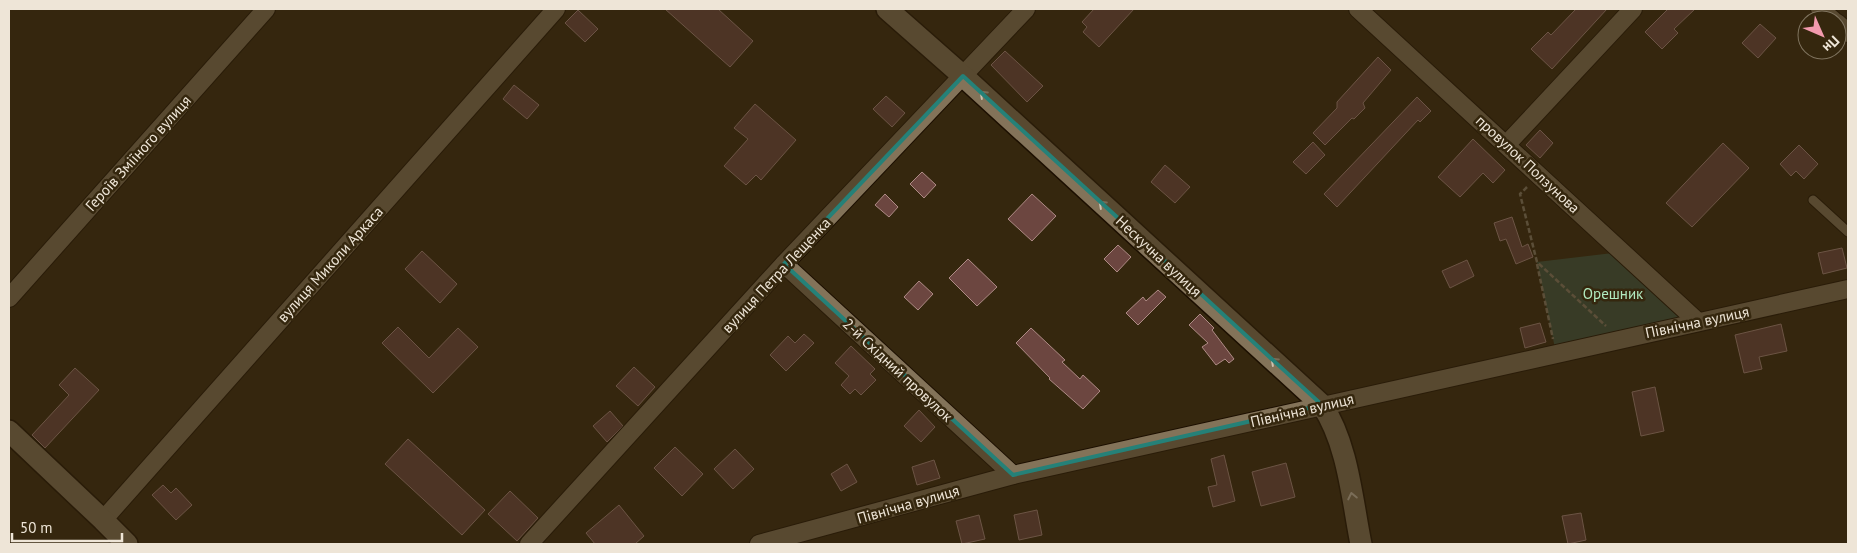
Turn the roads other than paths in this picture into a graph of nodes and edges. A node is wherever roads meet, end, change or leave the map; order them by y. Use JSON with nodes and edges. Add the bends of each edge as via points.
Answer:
{"nodes":[{"id":1,"x":266,"y":9,"type":"edge"},
{"id":2,"x":556,"y":9,"type":"edge"},
{"id":3,"x":887,"y":9,"type":"edge"},
{"id":4,"x":1026,"y":9,"type":"edge"},
{"id":5,"x":1358,"y":9,"type":"edge"},
{"id":6,"x":1633,"y":9,"type":"edge"},
{"id":7,"x":963,"y":76,"type":"junction"},
{"id":8,"x":1506,"y":144,"type":"junction"},
{"id":9,"x":1813,"y":200,"type":"dead end"},
{"id":10,"x":1848,"y":232,"type":"edge"},
{"id":11,"x":784,"y":264,"type":"junction"},
{"id":12,"x":1848,"y":289,"type":"edge"},
{"id":13,"x":9,"y":298,"type":"edge"},
{"id":14,"x":1697,"y":321,"type":"junction"},
{"id":15,"x":1322,"y":405,"type":"junction"},
{"id":16,"x":9,"y":432,"type":"edge"},
{"id":17,"x":1013,"y":475,"type":"junction"},
{"id":18,"x":104,"y":520,"type":"junction"},
{"id":19,"x":127,"y":544,"type":"edge"},
{"id":20,"x":529,"y":544,"type":"edge"},
{"id":21,"x":759,"y":544,"type":"edge"},
{"id":22,"x":1361,"y":544,"type":"edge"}],
"edges":[{"from":1,"to":13,"type":"street","name":"Героїв Зміїного вулиця"},
{"from":2,"to":18,"type":"street","name":"вулиця Миколи Аркаса"},
{"from":3,"to":7,"type":"street","name":"Нескучна вулиця"},
{"from":4,"to":7,"type":"street","name":"вулиця Петра Лещенка"},
{"from":5,"to":8,"type":"street","name":"провулок Ползунова"},
{"from":6,"to":8,"type":"street"},
{"from":7,"to":11,"type":"street","name":"вулиця Петра Лещенка"},
{"from":15,"to":7,"type":"street","name":"Нескучна вулиця","one_way":true},
{"from":8,"to":14,"type":"street","name":"провулок Ползунова"},
{"from":9,"to":10,"type":"lane"},
{"from":11,"to":17,"type":"street","name":"2-й Східний провулок"},
{"from":11,"to":20,"type":"street","name":"вулиця Петра Лещенка"},
{"from":12,"to":14,"type":"street","name":"Північна вулиця"},
{"from":14,"to":15,"type":"street","name":"Північна вулиця"},
{"from":15,"to":17,"type":"street","name":"Північна вулиця"},
{"from":22,"to":15,"type":"street","name":"Нескучна вулиця","one_way":true,"via":[[1341,443]]},
{"from":16,"to":18,"type":"street"},
{"from":17,"to":21,"type":"street","name":"Північна вулиця"},
{"from":18,"to":19,"type":"street"}]}
